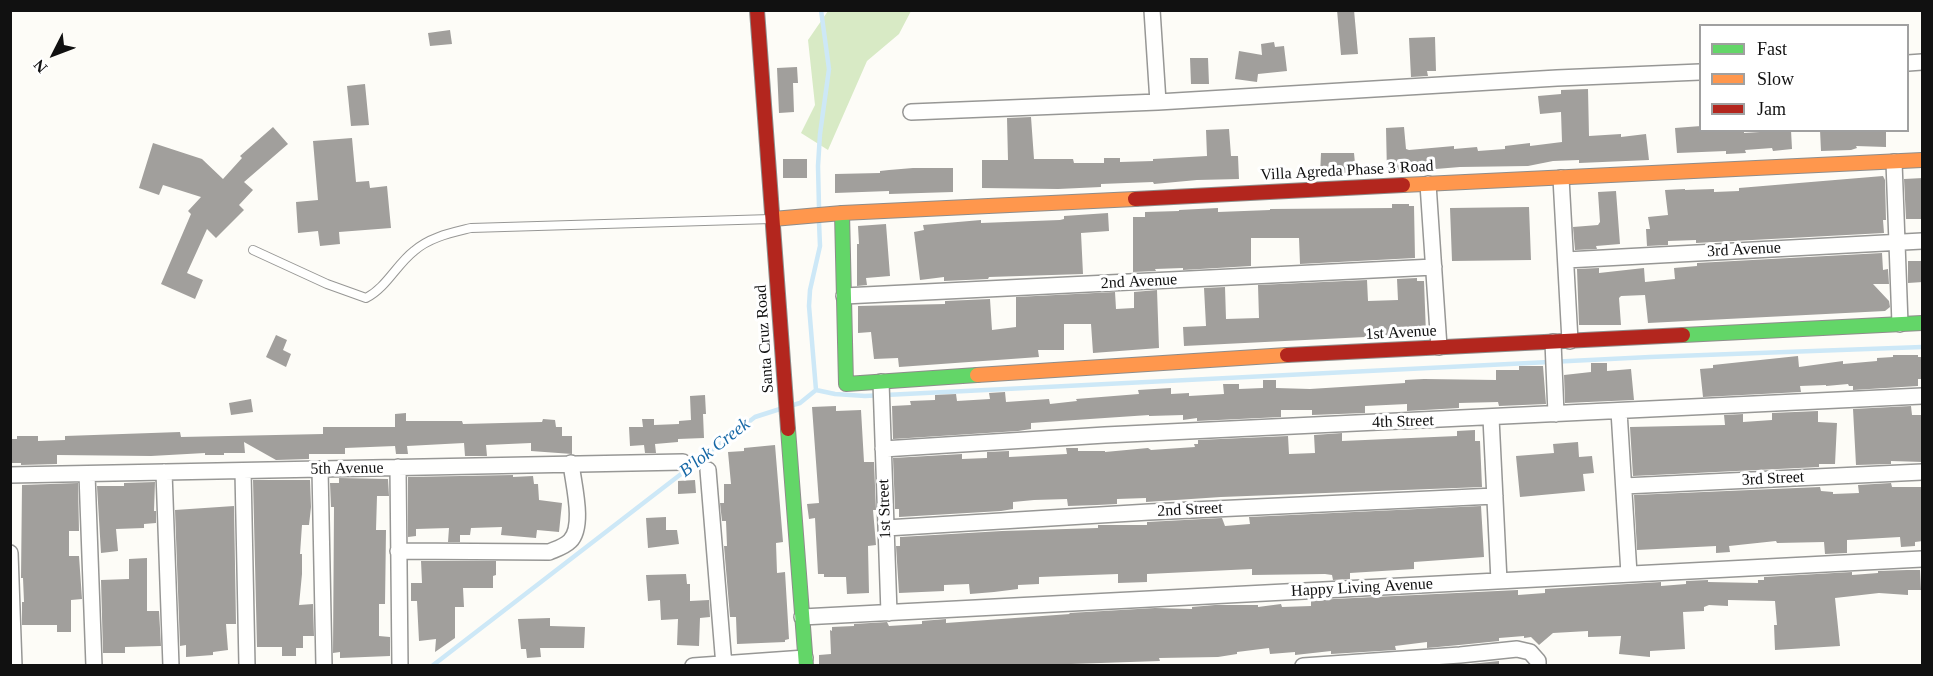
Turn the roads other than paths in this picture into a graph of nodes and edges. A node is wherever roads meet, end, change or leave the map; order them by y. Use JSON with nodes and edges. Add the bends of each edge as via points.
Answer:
{"nodes":[{"id":1,"x":757,"y":10,"type":"edge"},
{"id":2,"x":1152,"y":10,"type":"edge"},
{"id":3,"x":1699,"y":72,"type":"edge"},
{"id":4,"x":1158,"y":102,"type":"junction"},
{"id":5,"x":911,"y":112,"type":"dead end"},
{"id":6,"x":1923,"y":160,"type":"edge"},
{"id":7,"x":1894,"y":162,"type":"junction"},
{"id":8,"x":1561,"y":178,"type":"junction"},
{"id":9,"x":1428,"y":184,"type":"junction"},
{"id":10,"x":842,"y":213,"type":"junction"},
{"id":11,"x":773,"y":219,"type":"junction"},
{"id":12,"x":1923,"y":241,"type":"edge"},
{"id":13,"x":1896,"y":242,"type":"junction"},
{"id":14,"x":253,"y":250,"type":"dead end"},
{"id":15,"x":1566,"y":260,"type":"junction"},
{"id":16,"x":1434,"y":267,"type":"junction"},
{"id":17,"x":844,"y":296,"type":"junction"},
{"id":18,"x":1923,"y":323,"type":"edge"},
{"id":19,"x":1900,"y":324,"type":"junction"},
{"id":20,"x":1570,"y":341,"type":"junction"},
{"id":21,"x":1439,"y":347,"type":"junction"},
{"id":22,"x":1553,"y":356,"type":"junction"},
{"id":23,"x":882,"y":393,"type":"junction"},
{"id":24,"x":1923,"y":396,"type":"edge"},
{"id":25,"x":1618,"y":411,"type":"junction"},
{"id":26,"x":1556,"y":414,"type":"junction"},
{"id":27,"x":1491,"y":418,"type":"junction"},
{"id":28,"x":883,"y":448,"type":"junction"},
{"id":29,"x":683,"y":462,"type":"dead end"},
{"id":30,"x":571,"y":463,"type":"junction"},
{"id":31,"x":398,"y":467,"type":"junction"},
{"id":32,"x":320,"y":469,"type":"junction"},
{"id":33,"x":708,"y":470,"type":"dead end"},
{"id":34,"x":243,"y":471,"type":"junction"},
{"id":35,"x":164,"y":472,"type":"junction"},
{"id":36,"x":1923,"y":472,"type":"edge"},
{"id":37,"x":87,"y":474,"type":"junction"},
{"id":38,"x":10,"y":475,"type":"edge"},
{"id":39,"x":1624,"y":486,"type":"junction"},
{"id":40,"x":1495,"y":496,"type":"junction"},
{"id":41,"x":886,"y":528,"type":"junction"},
{"id":42,"x":398,"y":551,"type":"junction"},
{"id":43,"x":10,"y":553,"type":"edge"},
{"id":44,"x":1923,"y":559,"type":"edge"},
{"id":45,"x":1629,"y":574,"type":"junction"},
{"id":46,"x":1499,"y":581,"type":"junction"},
{"id":47,"x":889,"y":613,"type":"junction"},
{"id":48,"x":802,"y":617,"type":"junction"},
{"id":49,"x":1461,"y":660,"type":"edge"},
{"id":50,"x":806,"y":662,"type":"edge"},
{"id":51,"x":1379,"y":663,"type":"edge"},
{"id":52,"x":1538,"y":664,"type":"edge"},
{"id":53,"x":724,"y":665,"type":"edge"},
{"id":54,"x":14,"y":666,"type":"edge"},
{"id":55,"x":94,"y":666,"type":"edge"},
{"id":56,"x":171,"y":666,"type":"edge"},
{"id":57,"x":247,"y":666,"type":"edge"},
{"id":58,"x":324,"y":666,"type":"edge"},
{"id":59,"x":400,"y":666,"type":"edge"},
{"id":60,"x":693,"y":666,"type":"edge"},
{"id":61,"x":1303,"y":666,"type":"edge"}],
"edges":[{"from":1,"to":11,"type":"street","name":"Santa Cruz Road"},
{"from":2,"to":4,"type":"street"},
{"from":3,"to":4,"type":"street"},
{"from":4,"to":5,"type":"street"},
{"from":6,"to":7,"type":"street","name":"Villa Agreda Phase 3 Road"},
{"from":7,"to":8,"type":"street","name":"Villa Agreda Phase 3 Road"},
{"from":7,"to":13,"type":"street"},
{"from":8,"to":9,"type":"street","name":"Villa Agreda Phase 3 Road"},
{"from":8,"to":15,"type":"street"},
{"from":9,"to":10,"type":"street","name":"Villa Agreda Phase 3 Road"},
{"from":9,"to":16,"type":"street"},
{"from":10,"to":11,"type":"street","name":"Villa Agreda Phase 3 Road"},
{"from":10,"to":17,"type":"street"},
{"from":11,"to":14,"type":"lane","via":[[471,228],[429,241],[412,252],[366,298]]},
{"from":11,"to":48,"type":"street","name":"Santa Cruz Road"},
{"from":12,"to":13,"type":"street","name":"3rd Avenue"},
{"from":13,"to":15,"type":"street","name":"3rd Avenue"},
{"from":13,"to":19,"type":"street"},
{"from":15,"to":20,"type":"street"},
{"from":16,"to":17,"type":"street","name":"2nd Avenue"},
{"from":16,"to":21,"type":"street"},
{"from":17,"to":23,"type":"street","name":"1st Avenue","via":[[846,384]]},
{"from":18,"to":19,"type":"street","name":"1st Avenue"},
{"from":19,"to":20,"type":"street","name":"1st Avenue"},
{"from":20,"to":22,"type":"street","name":"1st Avenue"},
{"from":21,"to":22,"type":"street","name":"1st Avenue"},
{"from":21,"to":23,"type":"street","name":"1st Avenue","via":[[1183,360]]},
{"from":22,"to":26,"type":"street"},
{"from":23,"to":28,"type":"street","name":"1st Street"},
{"from":24,"to":25,"type":"street","name":"4th Street"},
{"from":25,"to":26,"type":"street","name":"4th Street"},
{"from":25,"to":39,"type":"street"},
{"from":26,"to":27,"type":"street","name":"4th Street"},
{"from":27,"to":28,"type":"street","name":"4th Street"},
{"from":27,"to":40,"type":"street"},
{"from":28,"to":41,"type":"street","name":"1st Street"},
{"from":29,"to":30,"type":"street","name":"5th Avenue"},
{"from":30,"to":31,"type":"street","name":"5th Avenue"},
{"from":30,"to":42,"type":"street","via":[[578,520],[570,541],[559,548],[549,552]]},
{"from":31,"to":32,"type":"street","name":"5th Avenue"},
{"from":31,"to":42,"type":"street"},
{"from":32,"to":34,"type":"street","name":"5th Avenue"},
{"from":32,"to":58,"type":"street"},
{"from":33,"to":53,"type":"street"},
{"from":34,"to":35,"type":"street","name":"5th Avenue"},
{"from":34,"to":57,"type":"street"},
{"from":35,"to":37,"type":"street","name":"5th Avenue"},
{"from":35,"to":56,"type":"street"},
{"from":36,"to":39,"type":"street","name":"3rd Street"},
{"from":37,"to":38,"type":"street","name":"5th Avenue"},
{"from":37,"to":55,"type":"street"},
{"from":39,"to":45,"type":"street"},
{"from":40,"to":41,"type":"street","name":"2nd Street"},
{"from":40,"to":46,"type":"street"},
{"from":41,"to":47,"type":"street","name":"1st Street"},
{"from":42,"to":59,"type":"street"},
{"from":43,"to":54,"type":"street"},
{"from":44,"to":45,"type":"street","name":"Happy Living Avenue"},
{"from":45,"to":46,"type":"street","name":"Happy Living Avenue"},
{"from":46,"to":47,"type":"street","name":"Happy Living Avenue"},
{"from":47,"to":48,"type":"street","name":"Happy Living Avenue"},
{"from":48,"to":50,"type":"street","name":"Santa Cruz Road"},
{"from":49,"to":51,"type":"street"},
{"from":49,"to":52,"type":"street","via":[[1517,649],[1530,652]]},
{"from":50,"to":53,"type":"street"},
{"from":51,"to":61,"type":"street"},
{"from":53,"to":60,"type":"street"}]}
